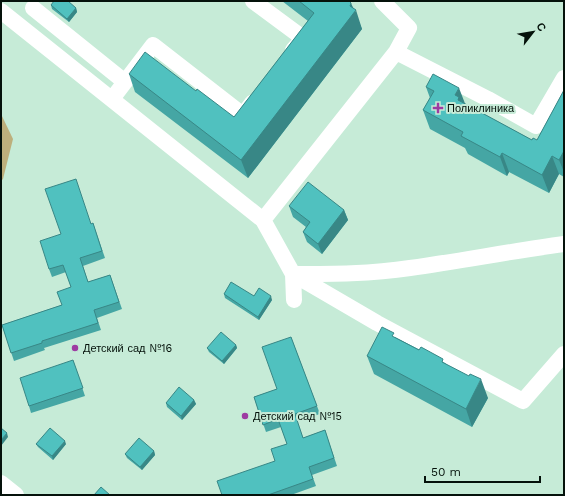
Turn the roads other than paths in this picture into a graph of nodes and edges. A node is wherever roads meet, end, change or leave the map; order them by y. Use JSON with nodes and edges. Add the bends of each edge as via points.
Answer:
{"nodes":[{"id":1,"x":253,"y":1,"type":"edge"},
{"id":2,"x":382,"y":1,"type":"edge"},
{"id":3,"x":32,"y":3,"type":"edge"},
{"id":4,"x":1,"y":12,"type":"edge"},
{"id":5,"x":396,"y":52,"type":"junction"},
{"id":6,"x":284,"y":62,"type":"edge"},
{"id":7,"x":564,"y":78,"type":"edge"},
{"id":8,"x":125,"y":82,"type":"junction"},
{"id":9,"x":261,"y":91,"type":"edge"},
{"id":10,"x":112,"y":99,"type":"junction"},
{"id":11,"x":263,"y":220,"type":"junction"},
{"id":12,"x":564,"y":244,"type":"edge"},
{"id":13,"x":293,"y":274,"type":"junction"},
{"id":14,"x":294,"y":300,"type":"dead end"},
{"id":15,"x":564,"y":354,"type":"edge"},
{"id":16,"x":1,"y":483,"type":"edge"},
{"id":17,"x":16,"y":495,"type":"edge"}],
"edges":[{"from":1,"to":6,"type":"street","via":[[303,38]]},
{"from":2,"to":5,"type":"street","via":[[410,28]]},
{"from":3,"to":8,"type":"street"},
{"from":4,"to":10,"type":"street"},
{"from":5,"to":7,"type":"street","via":[[536,126]]},
{"from":5,"to":11,"type":"street"},
{"from":8,"to":9,"type":"street","via":[[153,45],[243,115]]},
{"from":8,"to":10,"type":"street"},
{"from":10,"to":11,"type":"street"},
{"from":11,"to":13,"type":"street"},
{"from":12,"to":13,"type":"street","via":[[408,268],[343,274]]},
{"from":13,"to":14,"type":"street"},
{"from":13,"to":15,"type":"street","via":[[377,323],[523,401]]},
{"from":16,"to":17,"type":"street"}]}
